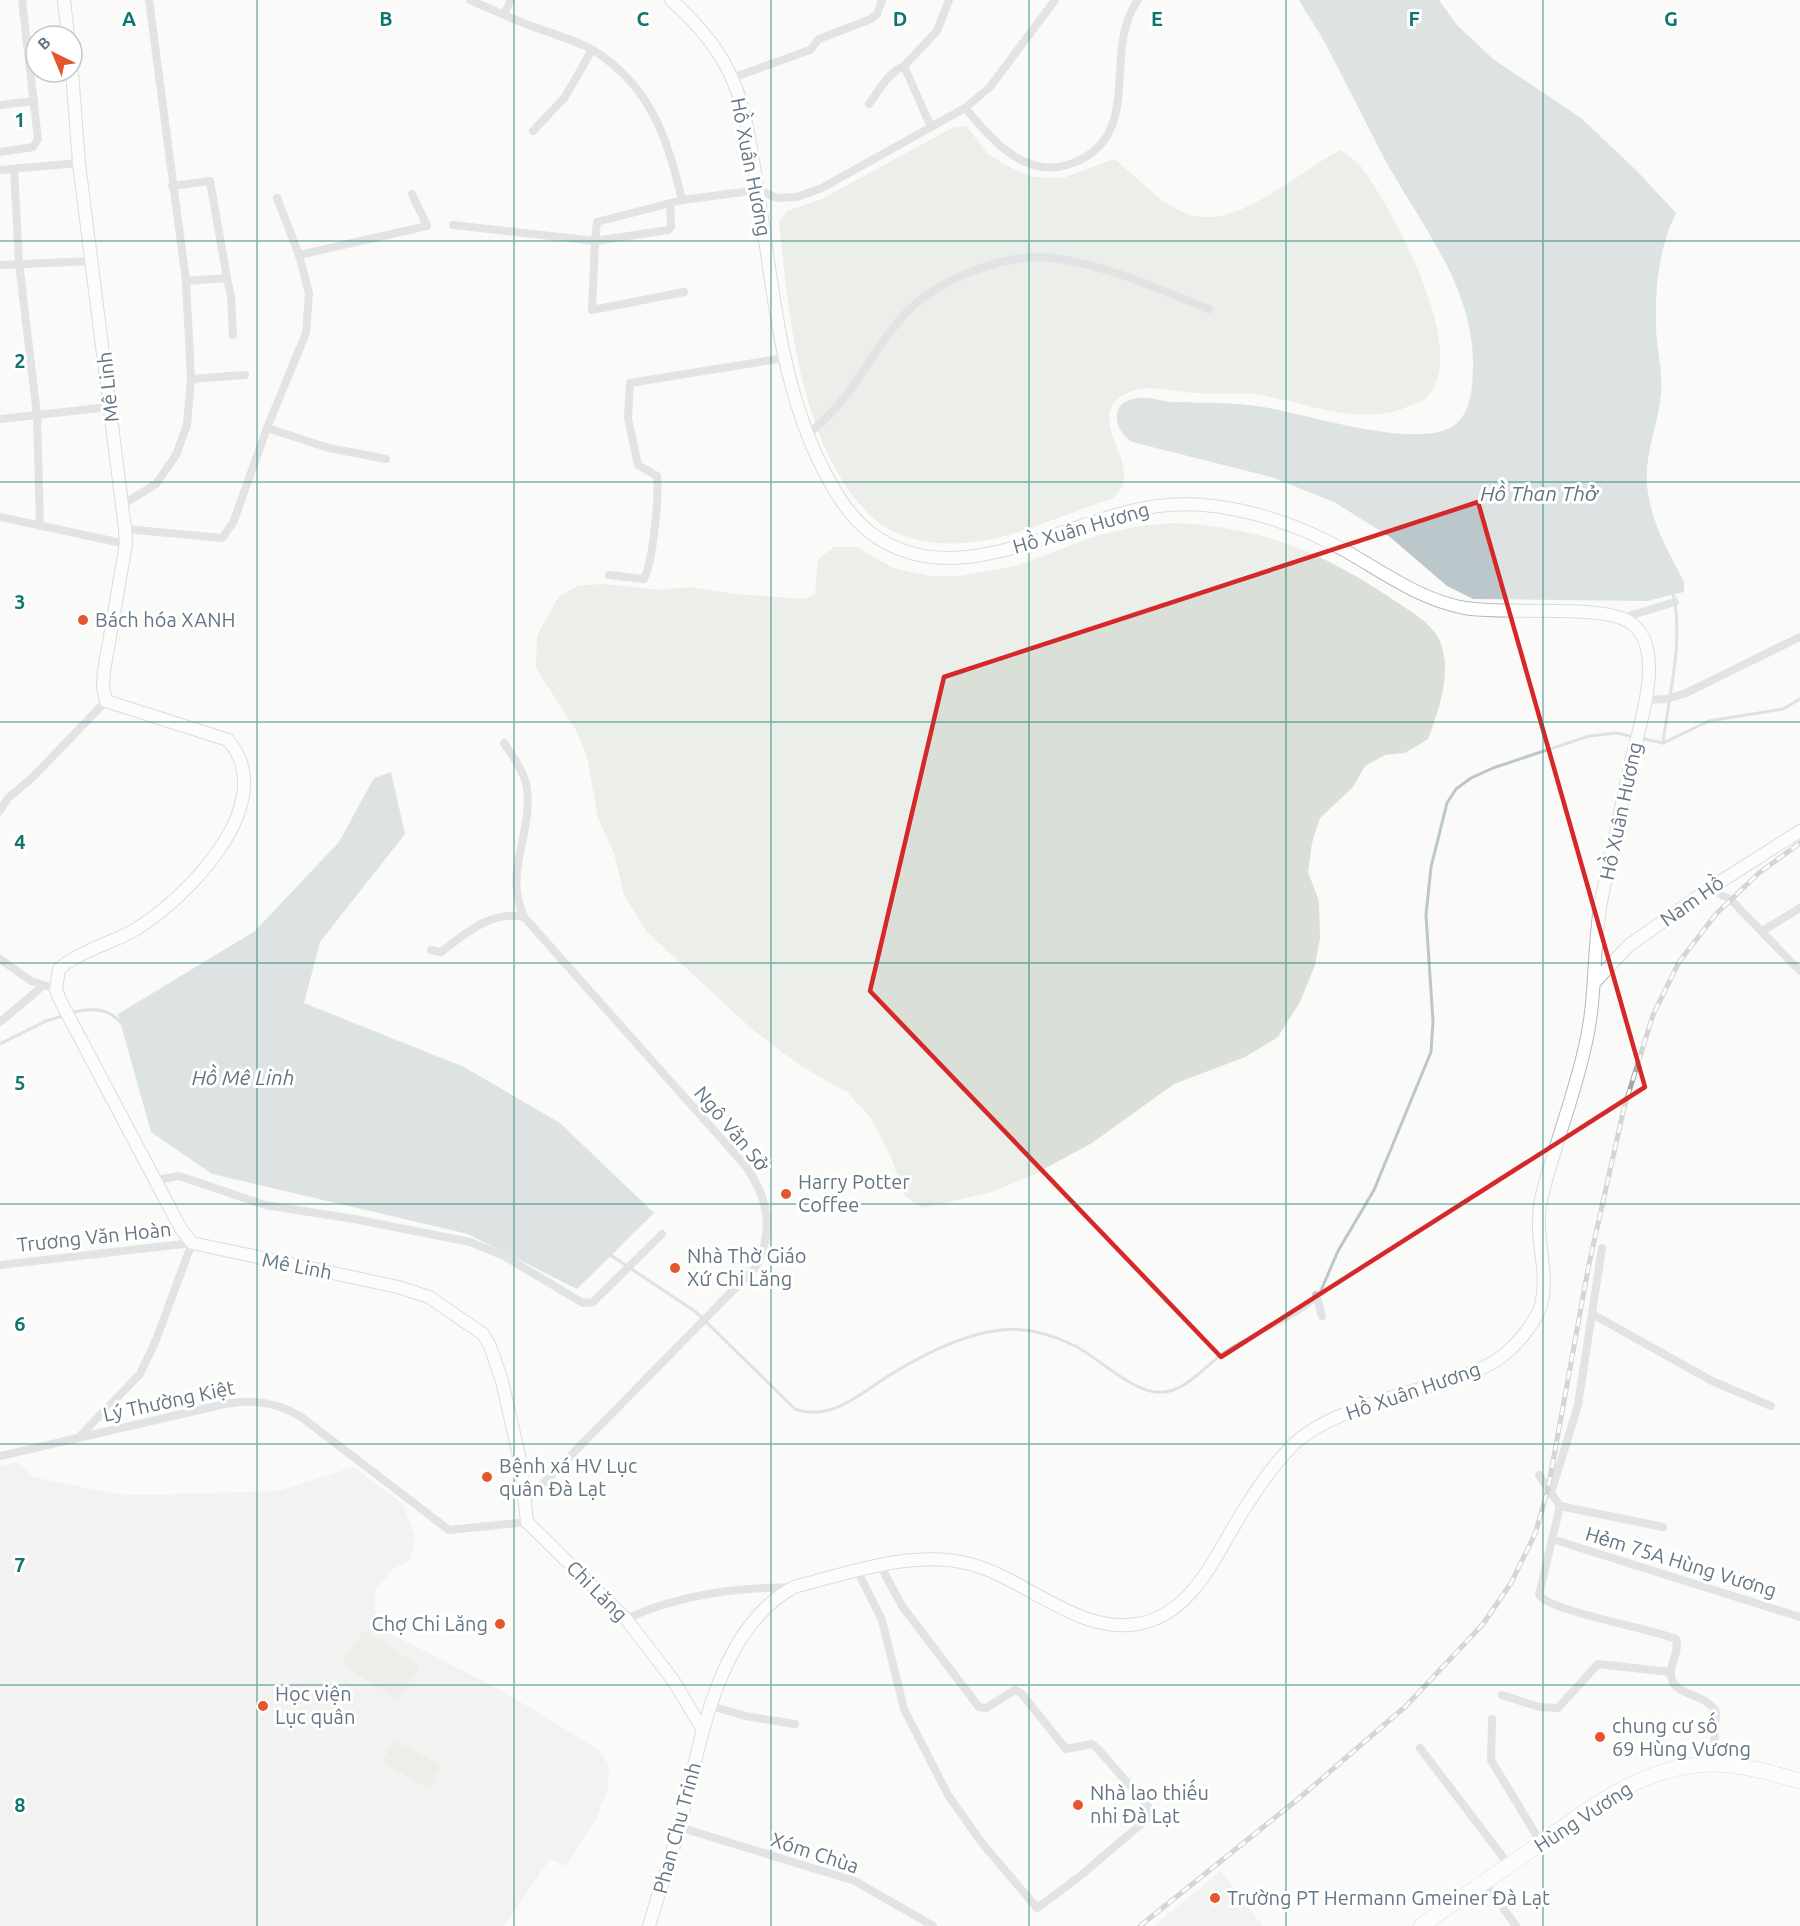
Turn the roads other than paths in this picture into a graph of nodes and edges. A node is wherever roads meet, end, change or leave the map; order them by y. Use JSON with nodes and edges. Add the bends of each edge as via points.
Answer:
{"nodes":[{"id":1,"x":22,"y":0,"type":"edge"},
{"id":2,"x":64,"y":0,"type":"edge"},
{"id":3,"x":149,"y":0,"type":"edge"},
{"id":4,"x":470,"y":0,"type":"edge"},
{"id":5,"x":511,"y":0,"type":"edge"},
{"id":6,"x":671,"y":0,"type":"edge"},
{"id":7,"x":882,"y":0,"type":"edge"},
{"id":8,"x":949,"y":0,"type":"edge"},
{"id":9,"x":1055,"y":0,"type":"edge"},
{"id":10,"x":1138,"y":0,"type":"edge"},
{"id":11,"x":504,"y":14,"type":"junction"},
{"id":12,"x":67,"y":24,"type":"edge"},
{"id":13,"x":592,"y":50,"type":"junction"},
{"id":14,"x":904,"y":66,"type":"junction"},
{"id":15,"x":732,"y":78,"type":"junction"},
{"id":16,"x":73,"y":84,"type":"edge"},
{"id":17,"x":34,"y":101,"type":"junction"},
{"id":18,"x":869,"y":104,"type":"dead end"},
{"id":19,"x":0,"y":105,"type":"edge"},
{"id":20,"x":965,"y":108,"type":"junction"},
{"id":21,"x":931,"y":127,"type":"junction"},
{"id":22,"x":533,"y":131,"type":"dead end"},
{"id":23,"x":0,"y":152,"type":"edge"},
{"id":24,"x":79,"y":163,"type":"junction"},
{"id":25,"x":14,"y":169,"type":"junction"},
{"id":26,"x":0,"y":170,"type":"edge"},
{"id":27,"x":172,"y":186,"type":"junction"},
{"id":28,"x":758,"y":190,"type":"junction"},
{"id":29,"x":412,"y":194,"type":"dead end"},
{"id":30,"x":277,"y":198,"type":"dead end"},
{"id":31,"x":682,"y":200,"type":"junction"},
{"id":32,"x":670,"y":203,"type":"junction"},
{"id":33,"x":453,"y":225,"type":"dead end"},
{"id":34,"x":594,"y":241,"type":"junction"},
{"id":35,"x":299,"y":255,"type":"junction"},
{"id":36,"x":93,"y":261,"type":"junction"},
{"id":37,"x":19,"y":263,"type":"junction"},
{"id":38,"x":0,"y":265,"type":"edge"},
{"id":39,"x":227,"y":278,"type":"junction"},
{"id":40,"x":186,"y":280,"type":"junction"},
{"id":41,"x":684,"y":292,"type":"dead end"},
{"id":42,"x":1209,"y":309,"type":"dead end"},
{"id":43,"x":233,"y":334,"type":"dead end"},
{"id":44,"x":784,"y":358,"type":"junction"},
{"id":45,"x":245,"y":375,"type":"dead end"},
{"id":46,"x":190,"y":379,"type":"junction"},
{"id":47,"x":110,"y":407,"type":"junction"},
{"id":48,"x":37,"y":415,"type":"junction"},
{"id":49,"x":0,"y":418,"type":"edge"},
{"id":50,"x":267,"y":428,"type":"junction"},
{"id":51,"x":807,"y":436,"type":"junction"},
{"id":52,"x":386,"y":459,"type":"dead end"},
{"id":53,"x":122,"y":505,"type":"junction"},
{"id":54,"x":0,"y":517,"type":"edge"},
{"id":55,"x":40,"y":526,"type":"junction"},
{"id":56,"x":125,"y":529,"type":"junction"},
{"id":57,"x":126,"y":544,"type":"junction"},
{"id":58,"x":609,"y":575,"type":"dead end"},
{"id":59,"x":1675,"y":602,"type":"dead end"},
{"id":60,"x":1622,"y":618,"type":"junction"},
{"id":61,"x":1800,"y":637,"type":"edge"},
{"id":62,"x":106,"y":701,"type":"junction"},
{"id":63,"x":1645,"y":706,"type":"junction"},
{"id":64,"x":504,"y":743,"type":"dead end"},
{"id":65,"x":0,"y":811,"type":"edge"},
{"id":66,"x":1800,"y":831,"type":"edge"},
{"id":67,"x":1708,"y":889,"type":"junction"},
{"id":68,"x":1800,"y":908,"type":"edge"},
{"id":69,"x":524,"y":917,"type":"junction"},
{"id":70,"x":1762,"y":931,"type":"junction"},
{"id":71,"x":431,"y":950,"type":"dead end"},
{"id":72,"x":0,"y":959,"type":"edge"},
{"id":73,"x":1800,"y":971,"type":"edge"},
{"id":74,"x":1594,"y":983,"type":"junction"},
{"id":75,"x":43,"y":986,"type":"junction"},
{"id":76,"x":58,"y":994,"type":"junction"},
{"id":77,"x":0,"y":1022,"type":"edge"},
{"id":78,"x":156,"y":1180,"type":"junction"},
{"id":79,"x":662,"y":1234,"type":"dead end"},
{"id":80,"x":192,"y":1243,"type":"junction"},
{"id":81,"x":1602,"y":1248,"type":"dead end"},
{"id":82,"x":0,"y":1265,"type":"edge"},
{"id":83,"x":1316,"y":1295,"type":"dead end"},
{"id":84,"x":1594,"y":1315,"type":"junction"},
{"id":85,"x":1322,"y":1316,"type":"dead end"},
{"id":86,"x":1771,"y":1406,"type":"dead end"},
{"id":87,"x":79,"y":1437,"type":"junction"},
{"id":88,"x":0,"y":1456,"type":"edge"},
{"id":89,"x":1539,"y":1475,"type":"dead end"},
{"id":90,"x":1551,"y":1493,"type":"junction"},
{"id":91,"x":524,"y":1503,"type":"junction"},
{"id":92,"x":1560,"y":1506,"type":"junction"},
{"id":93,"x":527,"y":1522,"type":"junction"},
{"id":94,"x":1663,"y":1527,"type":"dead end"},
{"id":95,"x":1552,"y":1539,"type":"junction"},
{"id":96,"x":880,"y":1566,"type":"junction"},
{"id":97,"x":857,"y":1570,"type":"junction"},
{"id":98,"x":794,"y":1587,"type":"junction"},
{"id":99,"x":1800,"y":1617,"type":"edge"},
{"id":100,"x":626,"y":1619,"type":"junction"},
{"id":101,"x":1670,"y":1672,"type":"junction"},
{"id":102,"x":1502,"y":1695,"type":"dead end"},
{"id":103,"x":711,"y":1706,"type":"junction"},
{"id":104,"x":1492,"y":1719,"type":"dead end"},
{"id":105,"x":795,"y":1724,"type":"dead end"},
{"id":106,"x":703,"y":1730,"type":"junction"},
{"id":107,"x":1420,"y":1748,"type":"dead end"},
{"id":108,"x":1713,"y":1764,"type":"junction"},
{"id":109,"x":1800,"y":1781,"type":"edge"},
{"id":110,"x":679,"y":1827,"type":"junction"},
{"id":111,"x":1541,"y":1843,"type":"junction"},
{"id":112,"x":1509,"y":1865,"type":"junction"},
{"id":113,"x":1484,"y":1881,"type":"junction"},
{"id":114,"x":649,"y":1926,"type":"edge"},
{"id":115,"x":933,"y":1926,"type":"edge"},
{"id":116,"x":1421,"y":1926,"type":"edge"},
{"id":117,"x":1516,"y":1926,"type":"edge"}],
"edges":[{"from":1,"to":17,"type":"street"},
{"from":2,"to":12,"type":"main road"},
{"from":3,"to":27,"type":"street"},
{"from":4,"to":11,"type":"street"},
{"from":5,"to":11,"type":"street"},
{"from":6,"to":15,"type":"main road","name":"Hồ Xuân Hương","via":[[693,21]]},
{"from":7,"to":15,"type":"street","via":[[871,19],[819,39],[810,51]]},
{"from":8,"to":14,"type":"street","via":[[937,31]]},
{"from":9,"to":20,"type":"street","via":[[990,87]]},
{"from":10,"to":20,"type":"street","via":[[1128,19],[1112,130],[1098,149],[1060,167],[1018,160],[992,139]]},
{"from":11,"to":13,"type":"street"},
{"from":13,"to":22,"type":"street","via":[[565,97]]},
{"from":13,"to":31,"type":"street","via":[[607,60],[649,106],[670,147]]},
{"from":14,"to":18,"type":"street","via":[[885,81]]},
{"from":14,"to":21,"type":"street"},
{"from":15,"to":28,"type":"main road","name":"Hồ Xuân Hương","via":[[747,124]]},
{"from":16,"to":24,"type":"main road","name":"Mê Linh"},
{"from":17,"to":19,"type":"street"},
{"from":17,"to":23,"type":"street","via":[[37,144]]},
{"from":20,"to":21,"type":"street"},
{"from":21,"to":28,"type":"street","via":[[822,188],[797,197],[777,198]]},
{"from":24,"to":25,"type":"street"},
{"from":24,"to":36,"type":"main road","name":"Mê Linh"},
{"from":25,"to":26,"type":"street"},
{"from":25,"to":37,"type":"street"},
{"from":27,"to":39,"type":"street","via":[[210,181]]},
{"from":27,"to":40,"type":"street"},
{"from":28,"to":31,"type":"street"},
{"from":28,"to":44,"type":"main road","name":"Hồ Xuân Hương"},
{"from":29,"to":35,"type":"street","via":[[427,226]]},
{"from":30,"to":35,"type":"street"},
{"from":31,"to":32,"type":"street"},
{"from":32,"to":34,"type":"street","via":[[597,222]]},
{"from":32,"to":34,"type":"street","via":[[668,230]]},
{"from":33,"to":34,"type":"street"},
{"from":34,"to":41,"type":"street","via":[[592,310]]},
{"from":35,"to":50,"type":"street","via":[[309,292],[306,333]]},
{"from":36,"to":37,"type":"street"},
{"from":36,"to":47,"type":"main road","name":"Mê Linh"},
{"from":37,"to":38,"type":"street"},
{"from":37,"to":48,"type":"street"},
{"from":39,"to":40,"type":"street"},
{"from":39,"to":43,"type":"street"},
{"from":40,"to":46,"type":"street"},
{"from":42,"to":51,"type":"street","via":[[1104,269],[1051,258],[976,269],[936,287],[904,315],[839,404]]},
{"from":44,"to":51,"type":"main road","name":"Hồ Xuân Hương"},
{"from":44,"to":58,"type":"street","via":[[630,383],[628,418],[638,465],[657,476],[656,506],[644,579]]},
{"from":45,"to":46,"type":"street"},
{"from":46,"to":53,"type":"street","via":[[187,425],[176,455],[156,484]]},
{"from":47,"to":48,"type":"street"},
{"from":47,"to":53,"type":"main road","name":"Mê Linh"},
{"from":48,"to":49,"type":"street"},
{"from":48,"to":55,"type":"street"},
{"from":50,"to":52,"type":"street","via":[[329,448]]},
{"from":50,"to":56,"type":"street","via":[[233,523],[222,538]]},
{"from":51,"to":60,"type":"main road","name":"Hồ Xuân Hương","via":[[828,478],[862,527],[884,543],[908,553],[938,558],[979,556],[1026,546],[1091,521],[1159,506],[1206,505],[1275,520],[1334,544],[1409,588],[1462,608]]},
{"from":53,"to":56,"type":"main road","name":"Mê Linh"},
{"from":54,"to":55,"type":"street"},
{"from":55,"to":57,"type":"street"},
{"from":56,"to":57,"type":"main road","name":"Mê Linh"},
{"from":57,"to":62,"type":"main road","name":"Mê Linh","via":[[104,671]]},
{"from":59,"to":60,"type":"street"},
{"from":60,"to":63,"type":"main road","name":"Hồ Xuân Hương","via":[[1640,630],[1647,648]]},
{"from":61,"to":63,"type":"street","via":[[1686,693]]},
{"from":62,"to":65,"type":"street","via":[[8,798]]},
{"from":62,"to":76,"type":"main road","via":[[228,740],[243,768],[241,804],[217,854],[199,876],[135,930],[68,961],[59,969]]},
{"from":63,"to":74,"type":"main road","name":"Hồ Xuân Hương","via":[[1600,911]]},
{"from":64,"to":69,"type":"street","name":"Ngô Văn Sở","via":[[527,788],[515,880],[515,894]]},
{"from":66,"to":67,"type":"main road","name":"Nam Hồ"},
{"from":67,"to":70,"type":"street","via":[[1730,899]]},
{"from":67,"to":74,"type":"main road","name":"Nam Hồ","via":[[1628,946]]},
{"from":68,"to":70,"type":"street"},
{"from":69,"to":71,"type":"street","via":[[502,914],[441,952]]},
{"from":69,"to":91,"type":"street","name":"Ngô Văn Sở","via":[[755,1179],[768,1220],[762,1256],[756,1267]]},
{"from":70,"to":73,"type":"street"},
{"from":72,"to":75,"type":"street","via":[[15,972]]},
{"from":74,"to":96,"type":"main road","name":"Hồ Xuân Hương","via":[[1587,1040],[1538,1216],[1544,1271],[1541,1304],[1530,1327],[1510,1350],[1484,1370],[1326,1420],[1303,1435],[1266,1476],[1197,1584],[1178,1605],[1149,1621],[1113,1626],[1087,1618],[973,1564],[927,1560]]},
{"from":75,"to":76,"type":"street"},
{"from":75,"to":77,"type":"street"},
{"from":76,"to":78,"type":"main road"},
{"from":78,"to":79,"type":"street","via":[[179,1176],[265,1205],[470,1242],[504,1256],[583,1303],[592,1302]]},
{"from":78,"to":80,"type":"main road"},
{"from":80,"to":82,"type":"street","name":"Trương Văn Hoàn"},
{"from":80,"to":87,"type":"street","via":[[144,1367]]},
{"from":80,"to":91,"type":"main road","name":"Mê Linh","via":[[398,1287],[429,1297],[472,1325],[490,1346],[502,1381],[520,1460]]},
{"from":81,"to":84,"type":"street"},
{"from":83,"to":85,"type":"street"},
{"from":84,"to":86,"type":"street","via":[[1712,1381]]},
{"from":84,"to":90,"type":"street","via":[[1578,1405]]},
{"from":87,"to":88,"type":"street","name":"Lý Thường Kiệt"},
{"from":87,"to":93,"type":"street","name":"Lý Thường Kiệt","via":[[243,1401],[271,1404],[300,1416],[449,1530]]},
{"from":89,"to":90,"type":"street"},
{"from":90,"to":92,"type":"street"},
{"from":91,"to":93,"type":"main road","name":"Mê Linh"},
{"from":92,"to":94,"type":"street"},
{"from":92,"to":95,"type":"street"},
{"from":93,"to":100,"type":"main road","name":"Chi Lăng"},
{"from":95,"to":99,"type":"street","name":"Hẻm 75A Hùng Vương"},
{"from":95,"to":101,"type":"street","via":[[1540,1597],[1676,1639]]},
{"from":96,"to":97,"type":"main road","name":"Hồ Xuân Hương"},
{"from":96,"to":97,"type":"street","via":[[902,1606],[979,1707],[986,1708],[1015,1690],[1021,1693],[1066,1749],[1092,1744],[1148,1806],[1147,1819],[1037,1908],[948,1795],[904,1709],[882,1620]]},
{"from":97,"to":98,"type":"main road","name":"Hồ Xuân Hương"},
{"from":98,"to":100,"type":"street","via":[[733,1588],[652,1607]]},
{"from":98,"to":103,"type":"main road","name":"Hồ Xuân Hương","via":[[754,1619],[738,1644]]},
{"from":100,"to":106,"type":"main road","name":"Chi Lăng","via":[[658,1658]]},
{"from":101,"to":102,"type":"street","via":[[1598,1664],[1558,1708],[1539,1707]]},
{"from":101,"to":108,"type":"street","via":[[1676,1686],[1716,1712]]},
{"from":103,"to":105,"type":"street"},
{"from":103,"to":106,"type":"main road","name":"Hồ Xuân Hương"},
{"from":104,"to":111,"type":"street","via":[[1491,1760]]},
{"from":106,"to":110,"type":"main road","name":"Phan Chu Trinh"},
{"from":107,"to":112,"type":"street"},
{"from":108,"to":109,"type":"highway","name":"Hùng Vương","via":[[1742,1766]]},
{"from":108,"to":111,"type":"highway","name":"Hùng Vương","via":[[1664,1773],[1620,1789]]},
{"from":110,"to":114,"type":"main road","name":"Phan Chu Trinh"},
{"from":110,"to":115,"type":"street","name":"Xóm Chùa","via":[[855,1881]]},
{"from":111,"to":112,"type":"highway","name":"Hùng Vương"},
{"from":112,"to":113,"type":"highway","name":"Hùng Vương"},
{"from":113,"to":116,"type":"highway","name":"Hùng Vương"},
{"from":113,"to":117,"type":"street"}]}
